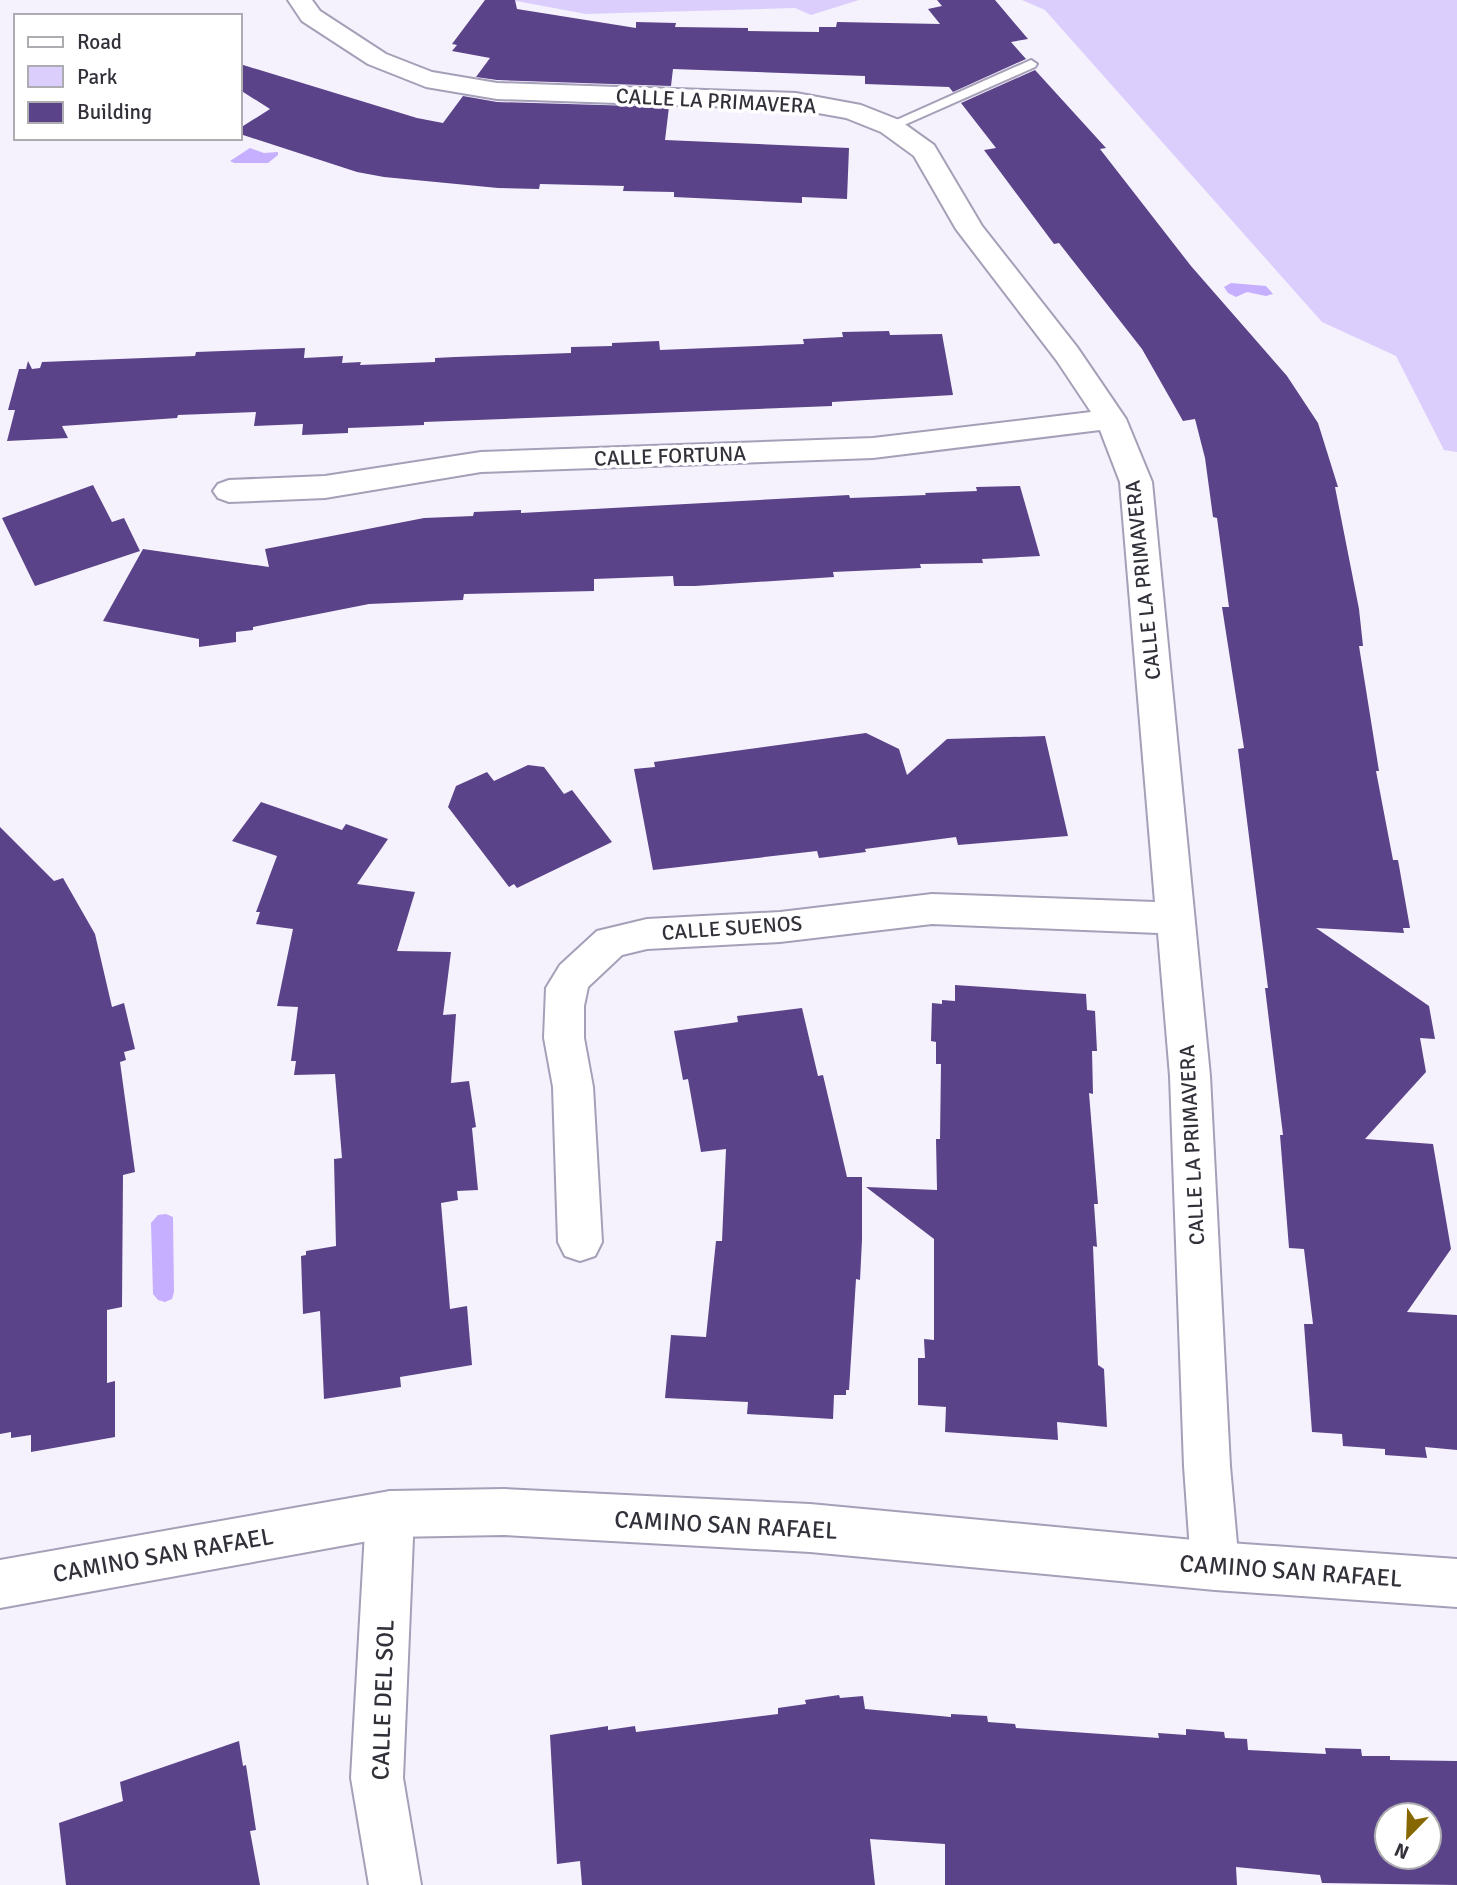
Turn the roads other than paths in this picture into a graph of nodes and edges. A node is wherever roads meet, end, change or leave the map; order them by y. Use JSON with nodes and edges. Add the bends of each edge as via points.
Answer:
{"nodes":[{"id":1,"x":300,"y":0,"type":"edge"},
{"id":2,"x":1031,"y":64,"type":"dead end"},
{"id":3,"x":890,"y":126,"type":"junction"},
{"id":4,"x":1111,"y":419,"type":"junction"},
{"id":5,"x":229,"y":491,"type":"dead end"},
{"id":6,"x":1174,"y":918,"type":"junction"},
{"id":7,"x":580,"y":1242,"type":"dead end"},
{"id":8,"x":390,"y":1514,"type":"junction"},
{"id":9,"x":1215,"y":1566,"type":"junction"},
{"id":10,"x":1457,"y":1583,"type":"edge"},
{"id":11,"x":0,"y":1584,"type":"edge"},
{"id":12,"x":395,"y":1885,"type":"edge"}],
"edges":[{"from":1,"to":3,"type":"street","name":"CALLE LA PRIMAVERA","via":[[311,16],[377,59],[426,79],[496,91],[796,102],[852,111]]},
{"from":2,"to":3,"type":"lane"},
{"from":3,"to":4,"type":"street","name":"CALLE LA PRIMAVERA","via":[[925,151],[970,229]]},
{"from":4,"to":5,"type":"street","name":"CALLE FORTUNA","via":[[873,448],[481,463],[325,487]]},
{"from":4,"to":6,"type":"street","name":"CALLE LA PRIMAVERA","via":[[1136,482]]},
{"from":6,"to":7,"type":"street","name":"CALLE SUENOS","via":[[932,909],[780,927],[647,934],[611,942],[574,976],[566,988],[564,1006],[564,1038],[573,1087]]},
{"from":6,"to":9,"type":"street","name":"CALLE LA PRIMAVERA","via":[[1189,1076]]},
{"from":8,"to":9,"type":"street","name":"CAMINO SAN RAFAEL","via":[[504,1512],[810,1528]]},
{"from":8,"to":11,"type":"street","name":"CAMINO SAN RAFAEL"},
{"from":8,"to":12,"type":"street","name":"CALLE DEL SOL","via":[[377,1779]]},
{"from":9,"to":10,"type":"street","name":"CAMINO SAN RAFAEL"}]}
